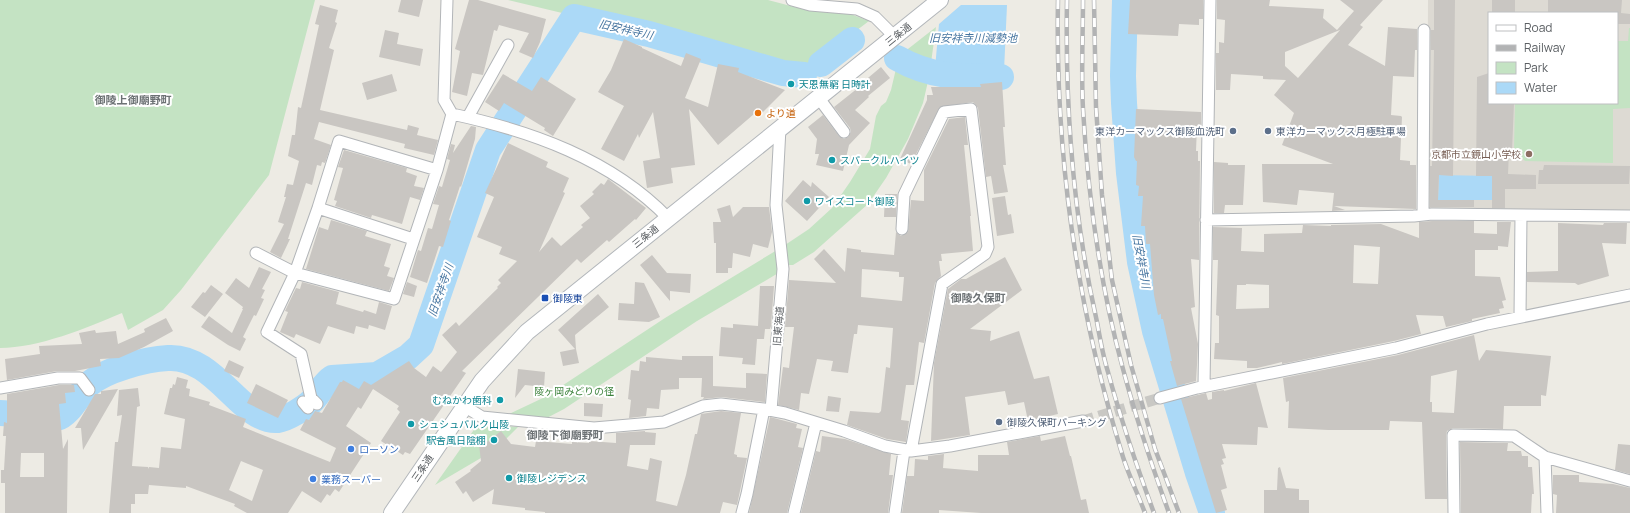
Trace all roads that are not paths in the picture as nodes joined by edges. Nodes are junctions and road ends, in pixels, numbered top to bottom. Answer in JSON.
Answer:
{"nodes":[{"id":1,"x":447,"y":0,"type":"edge"},
{"id":2,"x":792,"y":0,"type":"edge"},
{"id":3,"x":939,"y":0,"type":"edge"},
{"id":4,"x":1210,"y":0,"type":"edge"},
{"id":5,"x":1424,"y":30,"type":"dead end"},
{"id":6,"x":895,"y":37,"type":"junction"},
{"id":7,"x":508,"y":45,"type":"dead end"},
{"id":8,"x":818,"y":97,"type":"junction"},
{"id":9,"x":452,"y":114,"type":"junction"},
{"id":10,"x":468,"y":117,"type":"junction"},
{"id":11,"x":780,"y":128,"type":"junction"},
{"id":12,"x":844,"y":132,"type":"dead end"},
{"id":13,"x":437,"y":170,"type":"junction"},
{"id":14,"x":318,"y":208,"type":"junction"},
{"id":15,"x":1423,"y":215,"type":"junction"},
{"id":16,"x":1521,"y":215,"type":"junction"},
{"id":17,"x":1630,"y":216,"type":"edge"},
{"id":18,"x":668,"y":218,"type":"junction"},
{"id":19,"x":1206,"y":220,"type":"junction"},
{"id":20,"x":902,"y":229,"type":"dead end"},
{"id":21,"x":413,"y":239,"type":"junction"},
{"id":22,"x":256,"y":253,"type":"dead end"},
{"id":23,"x":295,"y":273,"type":"junction"},
{"id":24,"x":1630,"y":294,"type":"edge"},
{"id":25,"x":1520,"y":317,"type":"junction"},
{"id":26,"x":1204,"y":386,"type":"junction"},
{"id":27,"x":0,"y":388,"type":"edge"},
{"id":28,"x":87,"y":388,"type":"dead end"},
{"id":29,"x":1169,"y":395,"type":"tunnel mouth"},
{"id":30,"x":310,"y":403,"type":"dead end"},
{"id":31,"x":464,"y":406,"type":"junction"},
{"id":32,"x":768,"y":409,"type":"junction"},
{"id":33,"x":1083,"y":421,"type":"tunnel mouth"},
{"id":34,"x":816,"y":423,"type":"junction"},
{"id":35,"x":907,"y":451,"type":"junction"},
{"id":36,"x":1545,"y":457,"type":"junction"},
{"id":37,"x":1630,"y":481,"type":"edge"},
{"id":38,"x":392,"y":513,"type":"edge"},
{"id":39,"x":742,"y":513,"type":"edge"},
{"id":40,"x":794,"y":513,"type":"edge"},
{"id":41,"x":895,"y":513,"type":"edge"},
{"id":42,"x":1454,"y":513,"type":"edge"},
{"id":43,"x":1547,"y":513,"type":"edge"}],
"edges":[{"from":1,"to":9,"type":"street"},
{"from":2,"to":6,"type":"street"},
{"from":3,"to":6,"type":"main road","name":"三条通"},
{"from":4,"to":19,"type":"street"},
{"from":5,"to":15,"type":"street"},
{"from":6,"to":8,"type":"main road","name":"三条通"},
{"from":7,"to":10,"type":"street"},
{"from":8,"to":11,"type":"main road","name":"三条通"},
{"from":8,"to":12,"type":"street"},
{"from":9,"to":10,"type":"street"},
{"from":9,"to":13,"type":"street"},
{"from":10,"to":18,"type":"street"},
{"from":11,"to":18,"type":"main road","name":"三条通"},
{"from":11,"to":32,"type":"street","name":"旧東海道"},
{"from":13,"to":14,"type":"street"},
{"from":13,"to":21,"type":"street"},
{"from":14,"to":21,"type":"street"},
{"from":14,"to":23,"type":"street"},
{"from":15,"to":16,"type":"street"},
{"from":15,"to":19,"type":"street"},
{"from":16,"to":17,"type":"street"},
{"from":16,"to":25,"type":"street"},
{"from":18,"to":31,"type":"main road","name":"三条通"},
{"from":19,"to":26,"type":"street"},
{"from":20,"to":35,"type":"street"},
{"from":21,"to":23,"type":"street"},
{"from":22,"to":23,"type":"street"},
{"from":23,"to":30,"type":"street"},
{"from":24,"to":25,"type":"street"},
{"from":25,"to":26,"type":"street"},
{"from":26,"to":29,"type":"street"},
{"from":27,"to":28,"type":"street"},
{"from":31,"to":32,"type":"street"},
{"from":31,"to":38,"type":"main road","name":"三条通"},
{"from":32,"to":34,"type":"street"},
{"from":32,"to":39,"type":"street","name":"旧東海道"},
{"from":33,"to":35,"type":"street"},
{"from":34,"to":35,"type":"street"},
{"from":34,"to":40,"type":"street"},
{"from":35,"to":41,"type":"street"},
{"from":36,"to":37,"type":"street"},
{"from":36,"to":42,"type":"street"},
{"from":36,"to":43,"type":"street"}]}
